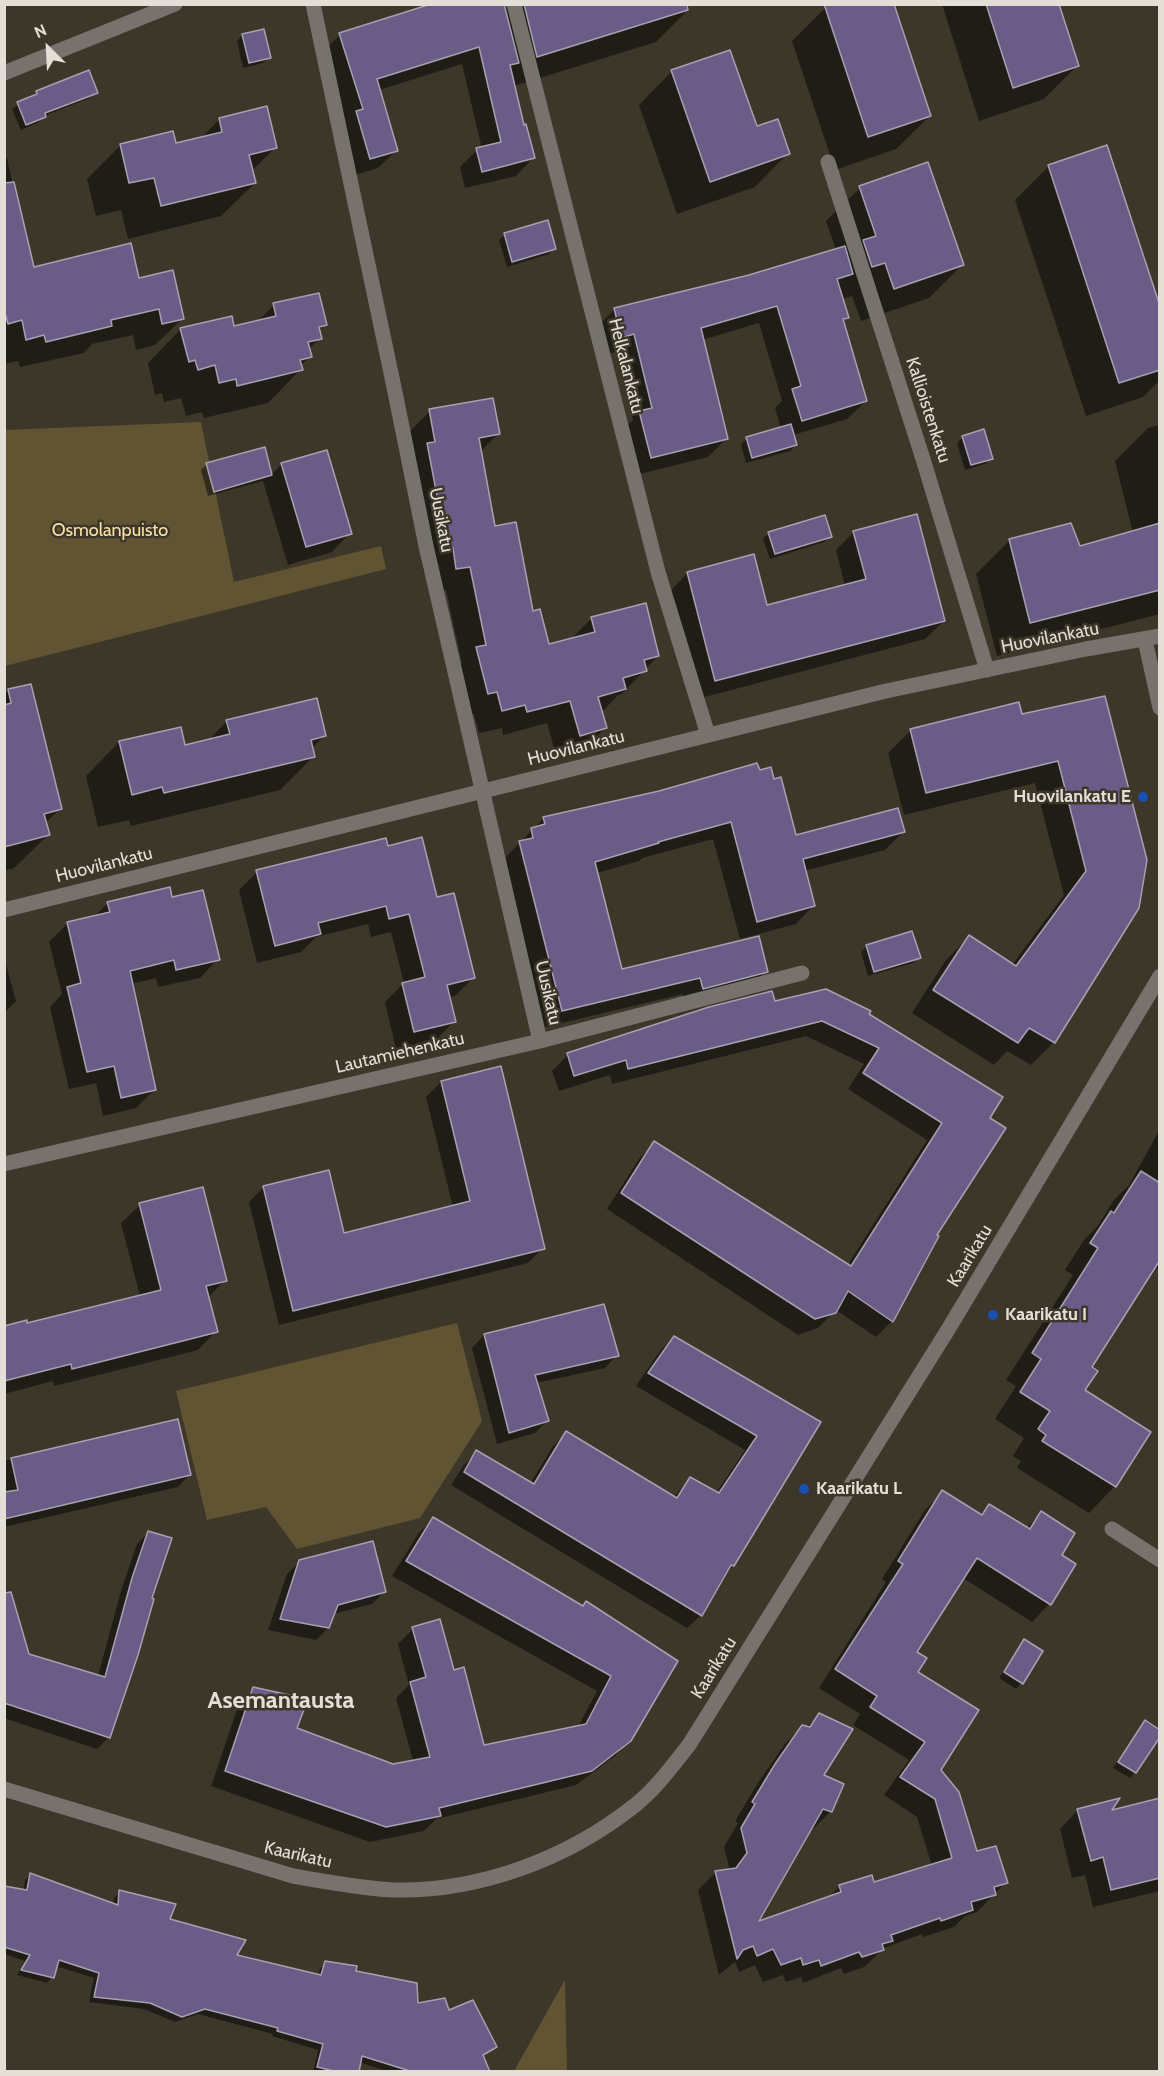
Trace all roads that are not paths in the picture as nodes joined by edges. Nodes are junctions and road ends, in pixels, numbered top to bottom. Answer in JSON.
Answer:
{"nodes":[{"id":1,"x":175,"y":4,"type":"edge"},
{"id":2,"x":313,"y":4,"type":"edge"},
{"id":3,"x":514,"y":4,"type":"edge"},
{"id":4,"x":4,"y":74,"type":"edge"},
{"id":5,"x":828,"y":162,"type":"dead end"},
{"id":6,"x":1152,"y":638,"type":"edge"},
{"id":7,"x":987,"y":670,"type":"junction"},
{"id":8,"x":1160,"y":708,"type":"edge"},
{"id":9,"x":708,"y":735,"type":"junction"},
{"id":10,"x":481,"y":791,"type":"junction"},
{"id":11,"x":4,"y":910,"type":"edge"},
{"id":12,"x":802,"y":973,"type":"dead end"},
{"id":13,"x":1160,"y":976,"type":"edge"},
{"id":14,"x":540,"y":1041,"type":"junction"},
{"id":15,"x":4,"y":1164,"type":"edge"},
{"id":16,"x":1112,"y":1529,"type":"dead end"},
{"id":17,"x":1160,"y":1560,"type":"edge"},
{"id":18,"x":4,"y":1789,"type":"edge"}],
"edges":[{"from":1,"to":4,"type":"street"},
{"from":2,"to":10,"type":"street","name":"Uusikatu"},
{"from":3,"to":9,"type":"street","name":"Helkalankatu"},
{"from":5,"to":7,"type":"street","name":"Kallioistenkatu"},
{"from":6,"to":7,"type":"street","name":"Huovilankatu"},
{"from":6,"to":8,"type":"street"},
{"from":7,"to":9,"type":"street","name":"Huovilankatu"},
{"from":9,"to":10,"type":"street","name":"Huovilankatu"},
{"from":10,"to":11,"type":"street","name":"Huovilankatu"},
{"from":10,"to":14,"type":"street","name":"Uusikatu"},
{"from":12,"to":14,"type":"street","name":"Lautamiehenkatu"},
{"from":13,"to":18,"type":"street","name":"Kaarikatu"},
{"from":14,"to":15,"type":"street","name":"Lautamiehenkatu"},
{"from":16,"to":17,"type":"street"}]}
